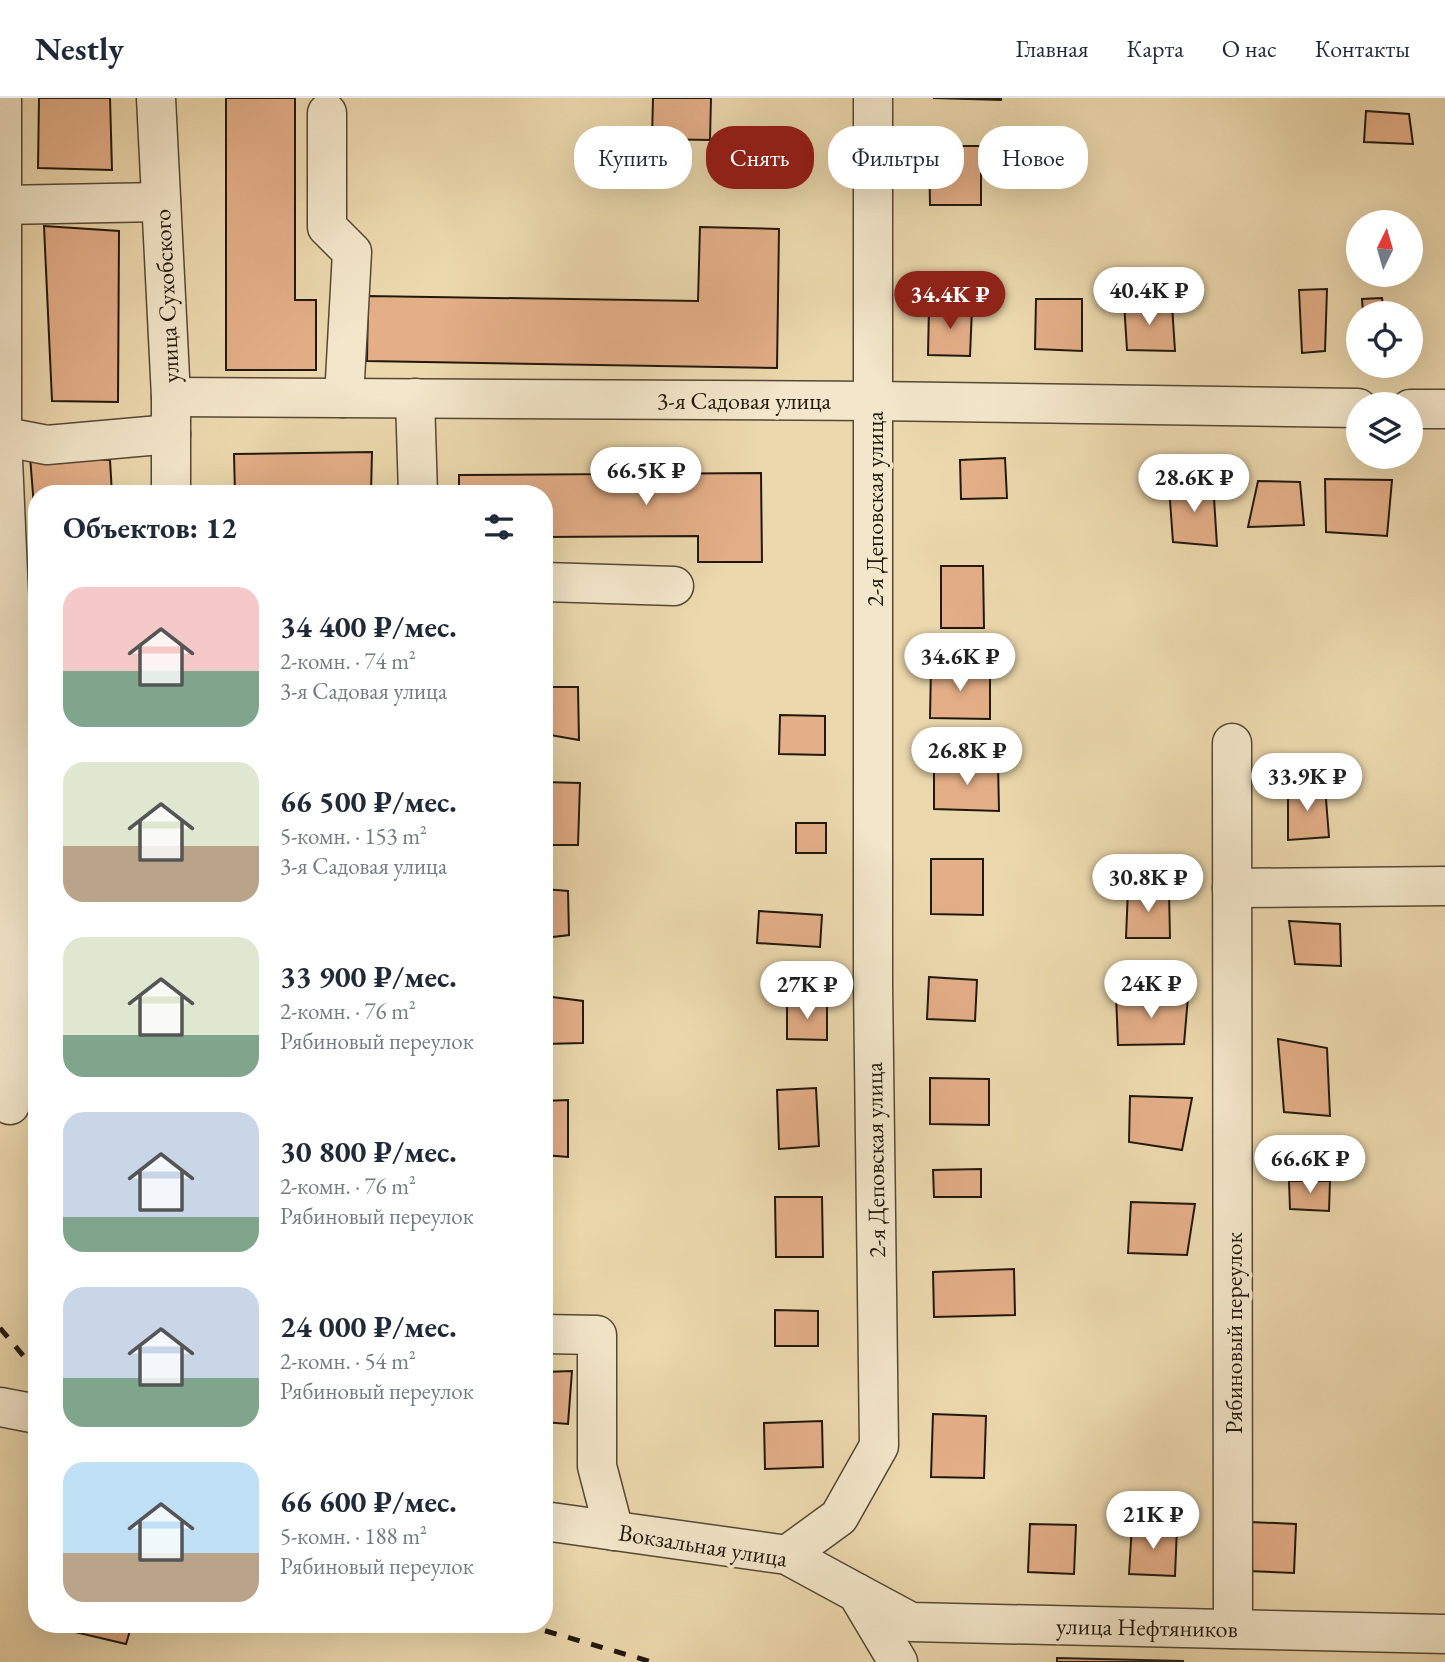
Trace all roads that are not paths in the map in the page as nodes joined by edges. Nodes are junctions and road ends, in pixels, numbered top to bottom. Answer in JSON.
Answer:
{"nodes":[{"id":1,"x":2,"y":98,"type":"edge"},
{"id":2,"x":156,"y":98,"type":"edge"},
{"id":3,"x":873,"y":98,"type":"edge"},
{"id":4,"x":327,"y":113,"type":"dead end"},
{"id":5,"x":161,"y":202,"type":"junction"},
{"id":6,"x":2,"y":205,"type":"junction"},
{"id":7,"x":344,"y":398,"type":"junction"},
{"id":8,"x":415,"y":398,"type":"junction"},
{"id":9,"x":874,"y":401,"type":"junction"},
{"id":10,"x":1346,"y":408,"type":"edge"},
{"id":11,"x":1423,"y":409,"type":"edge"},
{"id":12,"x":1445,"y":409,"type":"edge"},
{"id":13,"x":171,"y":416,"type":"junction"},
{"id":14,"x":1,"y":436,"type":"edge"},
{"id":15,"x":171,"y":485,"type":"edge"},
{"id":16,"x":418,"y":485,"type":"edge"},
{"id":17,"x":553,"y":582,"type":"edge"},
{"id":18,"x":674,"y":586,"type":"dead end"},
{"id":19,"x":24,"y":684,"type":"edge"},
{"id":20,"x":1233,"y":743,"type":"dead end"},
{"id":21,"x":1445,"y":886,"type":"edge"},
{"id":22,"x":1233,"y":888,"type":"junction"},
{"id":23,"x":24,"y":912,"type":"edge"},
{"id":24,"x":10,"y":1105,"type":"dead end"},
{"id":25,"x":553,"y":1334,"type":"edge"},
{"id":26,"x":0,"y":1406,"type":"edge"},
{"id":27,"x":28,"y":1412,"type":"edge"},
{"id":28,"x":553,"y":1522,"type":"edge"},
{"id":29,"x":614,"y":1531,"type":"junction"},
{"id":30,"x":787,"y":1555,"type":"junction"},
{"id":31,"x":857,"y":1593,"type":"junction"},
{"id":32,"x":1233,"y":1629,"type":"junction"},
{"id":33,"x":1445,"y":1634,"type":"edge"},
{"id":34,"x":898,"y":1662,"type":"edge"}],
"edges":[{"from":1,"to":6,"type":"street"},
{"from":2,"to":5,"type":"street","name":"улица Сухобского"},
{"from":3,"to":9,"type":"street","name":"2-я Деповская улица"},
{"from":4,"to":7,"type":"street"},
{"from":5,"to":6,"type":"street"},
{"from":5,"to":13,"type":"street","name":"улица Сухобского"},
{"from":6,"to":14,"type":"street"},
{"from":7,"to":8,"type":"street","name":"3-я Садовая улица"},
{"from":7,"to":13,"type":"street","name":"3-я Садовая улица"},
{"from":8,"to":9,"type":"street","name":"3-я Садовая улица"},
{"from":8,"to":16,"type":"street"},
{"from":9,"to":10,"type":"street","name":"3-я Садовая улица"},
{"from":9,"to":30,"type":"street","name":"2-я Деповская улица"},
{"from":11,"to":12,"type":"street"},
{"from":13,"to":14,"type":"street","name":"3-я Садовая улица"},
{"from":13,"to":15,"type":"street","name":"улица Сухобского"},
{"from":14,"to":19,"type":"street"},
{"from":17,"to":18,"type":"street"},
{"from":19,"to":23,"type":"street"},
{"from":20,"to":22,"type":"street","name":"Рябиновый переулок"},
{"from":21,"to":22,"type":"street"},
{"from":22,"to":32,"type":"street","name":"Рябиновый переулок"},
{"from":23,"to":24,"type":"street"},
{"from":25,"to":29,"type":"street"},
{"from":26,"to":27,"type":"street"},
{"from":28,"to":29,"type":"street","name":"Вокзальная улица"},
{"from":29,"to":30,"type":"street","name":"Вокзальная улица"},
{"from":30,"to":31,"type":"street","name":"Вокзальная улица"},
{"from":31,"to":32,"type":"street","name":"улица Нефтяников"},
{"from":31,"to":34,"type":"street"},
{"from":32,"to":33,"type":"street","name":"улица Нефтяников"}]}
